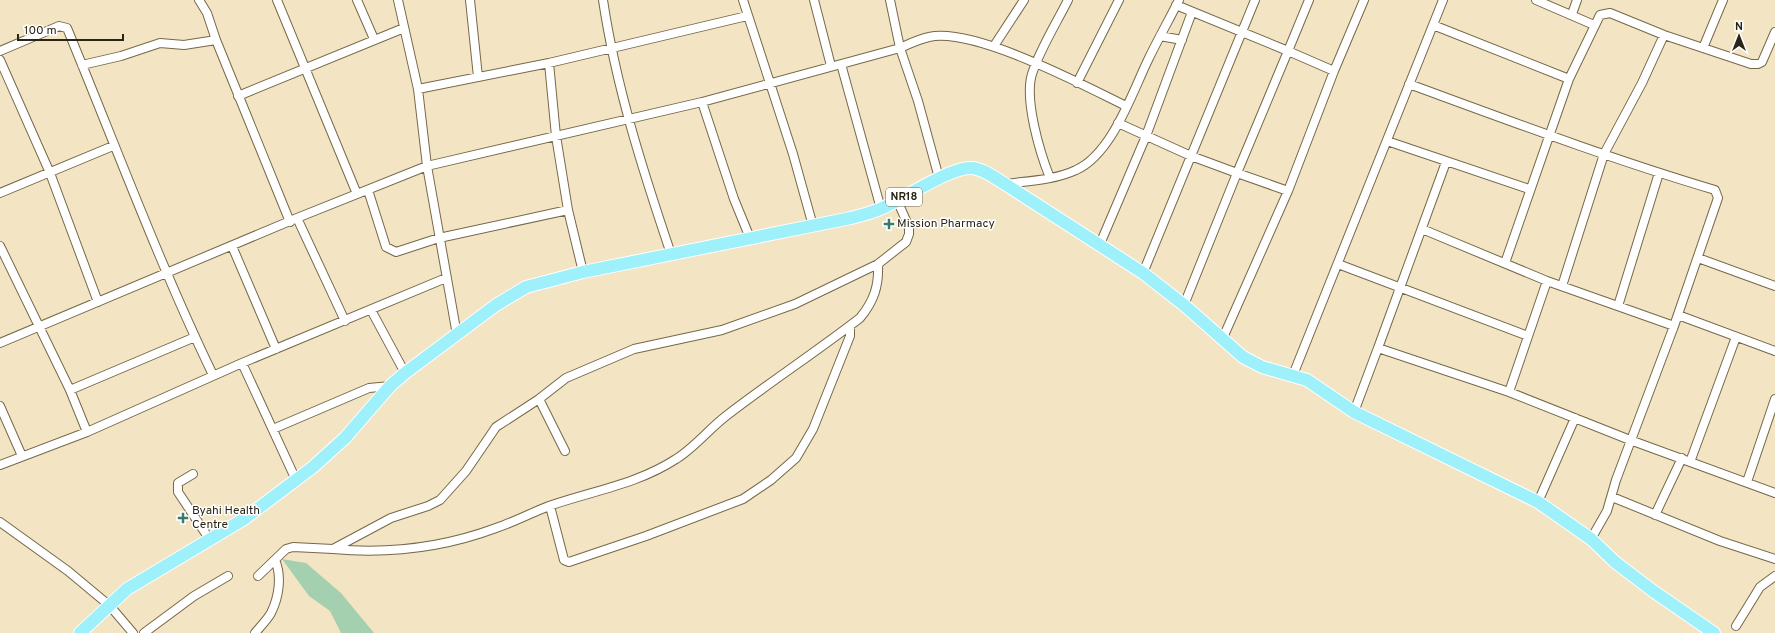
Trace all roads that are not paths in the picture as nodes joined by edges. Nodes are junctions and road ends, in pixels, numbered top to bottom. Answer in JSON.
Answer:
{"nodes":[{"id":1,"x":200,"y":0,"type":"edge"},
{"id":2,"x":277,"y":0,"type":"edge"},
{"id":3,"x":357,"y":0,"type":"edge"},
{"id":4,"x":398,"y":0,"type":"edge"},
{"id":5,"x":470,"y":0,"type":"edge"},
{"id":6,"x":603,"y":0,"type":"edge"},
{"id":7,"x":743,"y":0,"type":"edge"},
{"id":8,"x":814,"y":0,"type":"edge"},
{"id":9,"x":890,"y":0,"type":"edge"},
{"id":10,"x":1024,"y":0,"type":"edge"},
{"id":11,"x":1068,"y":0,"type":"edge"},
{"id":12,"x":1119,"y":0,"type":"edge"},
{"id":13,"x":1255,"y":0,"type":"edge"},
{"id":14,"x":1309,"y":0,"type":"edge"},
{"id":15,"x":1364,"y":0,"type":"edge"},
{"id":16,"x":1443,"y":0,"type":"edge"},
{"id":17,"x":1536,"y":0,"type":"edge"},
{"id":18,"x":1578,"y":0,"type":"edge"},
{"id":19,"x":1723,"y":0,"type":"edge"},
{"id":20,"x":1178,"y":3,"type":"edge"},
{"id":21,"x":1192,"y":12,"type":"junction"},
{"id":22,"x":1572,"y":14,"type":"junction"},
{"id":23,"x":747,"y":16,"type":"junction"},
{"id":24,"x":1433,"y":25,"type":"junction"},
{"id":25,"x":1594,"y":25,"type":"junction"},
{"id":26,"x":404,"y":28,"type":"junction"},
{"id":27,"x":1775,"y":32,"type":"edge"},
{"id":28,"x":1242,"y":33,"type":"junction"},
{"id":29,"x":1664,"y":35,"type":"junction"},
{"id":30,"x":1160,"y":36,"type":"junction"},
{"id":31,"x":374,"y":39,"type":"junction"},
{"id":32,"x":216,"y":40,"type":"junction"},
{"id":33,"x":1182,"y":40,"type":"junction"},
{"id":34,"x":994,"y":46,"type":"junction"},
{"id":35,"x":610,"y":48,"type":"junction"},
{"id":36,"x":900,"y":48,"type":"junction"},
{"id":37,"x":1702,"y":48,"type":"junction"},
{"id":38,"x":0,"y":51,"type":"edge"},
{"id":39,"x":1288,"y":51,"type":"junction"},
{"id":40,"x":0,"y":60,"type":"edge"},
{"id":41,"x":549,"y":63,"type":"junction"},
{"id":42,"x":841,"y":64,"type":"junction"},
{"id":43,"x":1036,"y":64,"type":"junction"},
{"id":44,"x":82,"y":66,"type":"junction"},
{"id":45,"x":831,"y":66,"type":"junction"},
{"id":46,"x":306,"y":69,"type":"junction"},
{"id":47,"x":1334,"y":71,"type":"junction"},
{"id":48,"x":478,"y":77,"type":"junction"},
{"id":49,"x":1569,"y":79,"type":"junction"},
{"id":50,"x":1077,"y":83,"type":"junction"},
{"id":51,"x":770,"y":84,"type":"junction"},
{"id":52,"x":1409,"y":84,"type":"junction"},
{"id":53,"x":418,"y":90,"type":"junction"},
{"id":54,"x":238,"y":96,"type":"junction"},
{"id":55,"x":702,"y":102,"type":"junction"},
{"id":56,"x":1126,"y":106,"type":"junction"},
{"id":57,"x":628,"y":119,"type":"junction"},
{"id":58,"x":1118,"y":123,"type":"junction"},
{"id":59,"x":1549,"y":135,"type":"junction"},
{"id":60,"x":556,"y":136,"type":"junction"},
{"id":61,"x":1146,"y":136,"type":"junction"},
{"id":62,"x":1387,"y":141,"type":"junction"},
{"id":63,"x":113,"y":146,"type":"junction"},
{"id":64,"x":1604,"y":154,"type":"junction"},
{"id":65,"x":1191,"y":156,"type":"junction"},
{"id":66,"x":1446,"y":162,"type":"junction"},
{"id":67,"x":427,"y":166,"type":"junction"},
{"id":68,"x":50,"y":173,"type":"junction"},
{"id":69,"x":1237,"y":173,"type":"junction"},
{"id":70,"x":1659,"y":173,"type":"junction"},
{"id":71,"x":938,"y":178,"type":"junction"},
{"id":72,"x":1050,"y":178,"type":"junction"},
{"id":73,"x":1005,"y":184,"type":"junction"},
{"id":74,"x":1529,"y":189,"type":"junction"},
{"id":75,"x":368,"y":190,"type":"junction"},
{"id":76,"x":1288,"y":191,"type":"junction"},
{"id":77,"x":0,"y":193,"type":"edge"},
{"id":78,"x":357,"y":194,"type":"junction"},
{"id":79,"x":898,"y":200,"type":"junction"},
{"id":80,"x":881,"y":209,"type":"junction"},
{"id":81,"x":568,"y":210,"type":"junction"},
{"id":82,"x":293,"y":220,"type":"junction"},
{"id":83,"x":813,"y":226,"type":"junction"},
{"id":84,"x":1422,"y":228,"type":"junction"},
{"id":85,"x":439,"y":238,"type":"junction"},
{"id":86,"x":750,"y":238,"type":"junction"},
{"id":87,"x":1100,"y":244,"type":"junction"},
{"id":88,"x":0,"y":246,"type":"edge"},
{"id":89,"x":232,"y":246,"type":"junction"},
{"id":90,"x":671,"y":254,"type":"junction"},
{"id":91,"x":1698,"y":258,"type":"junction"},
{"id":92,"x":3,"y":261,"type":"edge"},
{"id":93,"x":1505,"y":263,"type":"junction"},
{"id":94,"x":878,"y":264,"type":"junction"},
{"id":95,"x":1338,"y":264,"type":"junction"},
{"id":96,"x":583,"y":272,"type":"junction"},
{"id":97,"x":168,"y":273,"type":"junction"},
{"id":98,"x":1143,"y":273,"type":"junction"},
{"id":99,"x":446,"y":278,"type":"junction"},
{"id":100,"x":1547,"y":281,"type":"junction"},
{"id":101,"x":1562,"y":286,"type":"junction"},
{"id":102,"x":1775,"y":286,"type":"edge"},
{"id":103,"x":1400,"y":288,"type":"junction"},
{"id":104,"x":98,"y":302,"type":"junction"},
{"id":105,"x":1184,"y":305,"type":"junction"},
{"id":106,"x":1618,"y":306,"type":"junction"},
{"id":107,"x":371,"y":310,"type":"junction"},
{"id":108,"x":1678,"y":315,"type":"junction"},
{"id":109,"x":344,"y":321,"type":"junction"},
{"id":110,"x":850,"y":326,"type":"junction"},
{"id":111,"x":1674,"y":326,"type":"junction"},
{"id":112,"x":39,"y":328,"type":"junction"},
{"id":113,"x":457,"y":335,"type":"junction"},
{"id":114,"x":1528,"y":336,"type":"junction"},
{"id":115,"x":1736,"y":336,"type":"junction"},
{"id":116,"x":195,"y":337,"type":"junction"},
{"id":117,"x":1222,"y":340,"type":"junction"},
{"id":118,"x":0,"y":344,"type":"edge"},
{"id":119,"x":276,"y":348,"type":"junction"},
{"id":120,"x":1378,"y":348,"type":"junction"},
{"id":121,"x":1775,"y":351,"type":"edge"},
{"id":122,"x":242,"y":363,"type":"junction"},
{"id":123,"x":405,"y":373,"type":"junction"},
{"id":124,"x":213,"y":375,"type":"junction"},
{"id":125,"x":1293,"y":375,"type":"junction"},
{"id":126,"x":390,"y":386,"type":"junction"},
{"id":127,"x":70,"y":390,"type":"junction"},
{"id":128,"x":1509,"y":392,"type":"junction"},
{"id":129,"x":539,"y":399,"type":"junction"},
{"id":130,"x":1775,"y":399,"type":"edge"},
{"id":131,"x":0,"y":406,"type":"edge"},
{"id":132,"x":1354,"y":412,"type":"junction"},
{"id":133,"x":1575,"y":418,"type":"junction"},
{"id":134,"x":273,"y":429,"type":"junction"},
{"id":135,"x":87,"y":432,"type":"junction"},
{"id":136,"x":1630,"y":440,"type":"junction"},
{"id":137,"x":564,"y":451,"type":"dead end"},
{"id":138,"x":22,"y":456,"type":"junction"},
{"id":139,"x":1682,"y":458,"type":"junction"},
{"id":140,"x":1690,"y":462,"type":"junction"},
{"id":141,"x":0,"y":465,"type":"edge"},
{"id":142,"x":193,"y":474,"type":"dead end"},
{"id":143,"x":296,"y":480,"type":"junction"},
{"id":144,"x":1747,"y":482,"type":"junction"},
{"id":145,"x":1775,"y":493,"type":"edge"},
{"id":146,"x":1612,"y":497,"type":"junction"},
{"id":147,"x":1538,"y":502,"type":"junction"},
{"id":148,"x":550,"y":506,"type":"junction"},
{"id":149,"x":1655,"y":515,"type":"junction"},
{"id":150,"x":0,"y":522,"type":"edge"},
{"id":151,"x":1591,"y":539,"type":"junction"},
{"id":152,"x":210,"y":540,"type":"junction"},
{"id":153,"x":333,"y":549,"type":"junction"},
{"id":154,"x":1775,"y":559,"type":"edge"},
{"id":155,"x":275,"y":560,"type":"junction"},
{"id":156,"x":228,"y":576,"type":"dead end"},
{"id":157,"x":258,"y":576,"type":"dead end"},
{"id":158,"x":1775,"y":576,"type":"edge"},
{"id":159,"x":110,"y":606,"type":"junction"},
{"id":160,"x":1736,"y":626,"type":"dead end"},
{"id":161,"x":80,"y":633,"type":"edge"},
{"id":162,"x":133,"y":633,"type":"edge"},
{"id":163,"x":144,"y":633,"type":"edge"},
{"id":164,"x":255,"y":633,"type":"edge"},
{"id":165,"x":1714,"y":633,"type":"edge"}],
"edges":[{"from":1,"to":32,"type":"street"},
{"from":2,"to":46,"type":"street"},
{"from":3,"to":31,"type":"street"},
{"from":4,"to":26,"type":"street"},
{"from":5,"to":48,"type":"street"},
{"from":6,"to":35,"type":"street"},
{"from":7,"to":23,"type":"street"},
{"from":8,"to":45,"type":"street"},
{"from":9,"to":36,"type":"street"},
{"from":10,"to":34,"type":"street"},
{"from":11,"to":43,"type":"street"},
{"from":12,"to":50,"type":"street"},
{"from":13,"to":28,"type":"street"},
{"from":14,"to":39,"type":"street"},
{"from":15,"to":47,"type":"street"},
{"from":16,"to":24,"type":"street"},
{"from":17,"to":22,"type":"street"},
{"from":18,"to":22,"type":"street"},
{"from":19,"to":37,"type":"street"},
{"from":20,"to":21,"type":"street"},
{"from":20,"to":30,"type":"street"},
{"from":21,"to":28,"type":"street"},
{"from":21,"to":33,"type":"street"},
{"from":22,"to":25,"type":"street"},
{"from":23,"to":35,"type":"street"},
{"from":23,"to":51,"type":"street"},
{"from":24,"to":49,"type":"street"},
{"from":24,"to":52,"type":"street"},
{"from":25,"to":29,"type":"street"},
{"from":25,"to":49,"type":"street"},
{"from":26,"to":31,"type":"street"},
{"from":26,"to":53,"type":"street"},
{"from":27,"to":37,"type":"street"},
{"from":28,"to":39,"type":"street"},
{"from":28,"to":65,"type":"street"},
{"from":29,"to":37,"type":"street"},
{"from":29,"to":64,"type":"street"},
{"from":30,"to":33,"type":"street"},
{"from":30,"to":56,"type":"street"},
{"from":31,"to":46,"type":"street"},
{"from":32,"to":44,"type":"street"},
{"from":32,"to":54,"type":"street"},
{"from":33,"to":61,"type":"street"},
{"from":34,"to":36,"type":"street"},
{"from":34,"to":43,"type":"street"},
{"from":35,"to":41,"type":"street"},
{"from":35,"to":57,"type":"street"},
{"from":36,"to":42,"type":"street"},
{"from":36,"to":71,"type":"street"},
{"from":38,"to":44,"type":"street"},
{"from":39,"to":47,"type":"street"},
{"from":39,"to":69,"type":"street"},
{"from":40,"to":68,"type":"street"},
{"from":41,"to":48,"type":"street"},
{"from":41,"to":60,"type":"street"},
{"from":42,"to":45,"type":"street"},
{"from":42,"to":80,"type":"street"},
{"from":43,"to":50,"type":"street"},
{"from":43,"to":72,"type":"street"},
{"from":44,"to":63,"type":"street"},
{"from":45,"to":51,"type":"street"},
{"from":46,"to":54,"type":"street"},
{"from":46,"to":78,"type":"street"},
{"from":47,"to":76,"type":"street"},
{"from":48,"to":53,"type":"street"},
{"from":49,"to":59,"type":"street"},
{"from":50,"to":56,"type":"street"},
{"from":51,"to":55,"type":"street"},
{"from":51,"to":83,"type":"street"},
{"from":52,"to":59,"type":"street"},
{"from":52,"to":62,"type":"street"},
{"from":53,"to":67,"type":"street"},
{"from":54,"to":82,"type":"street"},
{"from":55,"to":57,"type":"street"},
{"from":55,"to":86,"type":"street"},
{"from":56,"to":58,"type":"street"},
{"from":57,"to":60,"type":"street"},
{"from":57,"to":90,"type":"street"},
{"from":58,"to":61,"type":"street"},
{"from":58,"to":72,"type":"street"},
{"from":59,"to":64,"type":"street"},
{"from":59,"to":74,"type":"street"},
{"from":60,"to":67,"type":"street"},
{"from":60,"to":81,"type":"street"},
{"from":61,"to":65,"type":"street"},
{"from":61,"to":87,"type":"street"},
{"from":62,"to":66,"type":"street"},
{"from":62,"to":95,"type":"street"},
{"from":63,"to":68,"type":"street"},
{"from":63,"to":97,"type":"street"},
{"from":64,"to":70,"type":"street"},
{"from":64,"to":101,"type":"street"},
{"from":65,"to":69,"type":"street"},
{"from":65,"to":98,"type":"street"},
{"from":66,"to":74,"type":"street"},
{"from":66,"to":84,"type":"street"},
{"from":67,"to":75,"type":"street"},
{"from":67,"to":85,"type":"street"},
{"from":68,"to":77,"type":"street"},
{"from":68,"to":104,"type":"street"},
{"from":69,"to":76,"type":"street"},
{"from":69,"to":105,"type":"street"},
{"from":70,"to":91,"type":"street"},
{"from":70,"to":106,"type":"street"},
{"from":71,"to":73,"type":"main road","number":"NR18"},
{"from":71,"to":79,"type":"main road","number":"NR18"},
{"from":72,"to":73,"type":"street"},
{"from":73,"to":87,"type":"main road","number":"NR18"},
{"from":74,"to":93,"type":"street"},
{"from":75,"to":78,"type":"street"},
{"from":75,"to":85,"type":"street"},
{"from":76,"to":117,"type":"street"},
{"from":78,"to":82,"type":"street"},
{"from":79,"to":80,"type":"main road","number":"NR18"},
{"from":79,"to":94,"type":"street"},
{"from":80,"to":83,"type":"main road","number":"NR18"},
{"from":81,"to":85,"type":"street"},
{"from":81,"to":96,"type":"street"},
{"from":82,"to":89,"type":"street"},
{"from":82,"to":109,"type":"street"},
{"from":83,"to":86,"type":"main road","number":"NR18"},
{"from":84,"to":93,"type":"street"},
{"from":84,"to":103,"type":"street"},
{"from":85,"to":99,"type":"street"},
{"from":86,"to":90,"type":"main road","number":"NR18"},
{"from":87,"to":98,"type":"main road","number":"NR18"},
{"from":88,"to":92,"type":"street"},
{"from":89,"to":97,"type":"street"},
{"from":89,"to":119,"type":"street"},
{"from":90,"to":96,"type":"main road","number":"NR18"},
{"from":91,"to":102,"type":"street"},
{"from":91,"to":108,"type":"street"},
{"from":92,"to":112,"type":"street"},
{"from":93,"to":100,"type":"street"},
{"from":94,"to":110,"type":"street"},
{"from":94,"to":129,"type":"street"},
{"from":95,"to":103,"type":"street"},
{"from":95,"to":125,"type":"street"},
{"from":96,"to":113,"type":"main road","number":"NR18"},
{"from":97,"to":104,"type":"street"},
{"from":97,"to":116,"type":"street"},
{"from":98,"to":105,"type":"main road","number":"NR18"},
{"from":99,"to":107,"type":"street"},
{"from":99,"to":113,"type":"street"},
{"from":100,"to":101,"type":"street"},
{"from":100,"to":114,"type":"street"},
{"from":101,"to":106,"type":"street"},
{"from":103,"to":114,"type":"street"},
{"from":103,"to":120,"type":"street"},
{"from":104,"to":112,"type":"street"},
{"from":105,"to":117,"type":"main road","number":"NR18"},
{"from":106,"to":111,"type":"street"},
{"from":107,"to":109,"type":"street"},
{"from":107,"to":123,"type":"street"},
{"from":108,"to":111,"type":"street"},
{"from":108,"to":115,"type":"street"},
{"from":109,"to":119,"type":"street"},
{"from":110,"to":148,"type":"street"},
{"from":110,"to":148,"type":"street"},
{"from":111,"to":136,"type":"street"},
{"from":112,"to":118,"type":"street"},
{"from":112,"to":127,"type":"street"},
{"from":113,"to":123,"type":"main road","number":"NR18"},
{"from":114,"to":128,"type":"street"},
{"from":115,"to":121,"type":"street"},
{"from":115,"to":140,"type":"street"},
{"from":116,"to":124,"type":"street"},
{"from":116,"to":127,"type":"street"},
{"from":117,"to":125,"type":"main road","number":"NR18"},
{"from":119,"to":122,"type":"street"},
{"from":120,"to":128,"type":"street"},
{"from":120,"to":132,"type":"street"},
{"from":122,"to":124,"type":"street"},
{"from":122,"to":134,"type":"street"},
{"from":123,"to":126,"type":"main road","number":"NR18"},
{"from":124,"to":135,"type":"street"},
{"from":125,"to":132,"type":"main road","number":"NR18"},
{"from":126,"to":134,"type":"street"},
{"from":126,"to":143,"type":"main road","number":"NR18"},
{"from":127,"to":135,"type":"street"},
{"from":128,"to":133,"type":"street"},
{"from":129,"to":137,"type":"street"},
{"from":129,"to":153,"type":"street"},
{"from":130,"to":144,"type":"street"},
{"from":131,"to":138,"type":"street"},
{"from":132,"to":147,"type":"main road","number":"NR18"},
{"from":133,"to":136,"type":"street"},
{"from":133,"to":147,"type":"street"},
{"from":134,"to":143,"type":"street"},
{"from":135,"to":138,"type":"street"},
{"from":136,"to":139,"type":"street"},
{"from":136,"to":146,"type":"street"},
{"from":138,"to":141,"type":"street"},
{"from":139,"to":140,"type":"street"},
{"from":139,"to":149,"type":"street"},
{"from":140,"to":144,"type":"street"},
{"from":142,"to":152,"type":"street"},
{"from":143,"to":152,"type":"main road","number":"NR18"},
{"from":144,"to":145,"type":"street"},
{"from":146,"to":149,"type":"street"},
{"from":146,"to":151,"type":"street"},
{"from":147,"to":151,"type":"main road","number":"NR18"},
{"from":148,"to":153,"type":"street"},
{"from":149,"to":154,"type":"street"},
{"from":150,"to":159,"type":"street"},
{"from":151,"to":165,"type":"main road","number":"NR18"},
{"from":152,"to":159,"type":"main road","number":"NR18"},
{"from":153,"to":155,"type":"street"},
{"from":155,"to":157,"type":"street"},
{"from":155,"to":164,"type":"street"},
{"from":156,"to":163,"type":"street"},
{"from":158,"to":160,"type":"street"},
{"from":159,"to":161,"type":"main road","number":"NR18"},
{"from":159,"to":162,"type":"street"}]}
